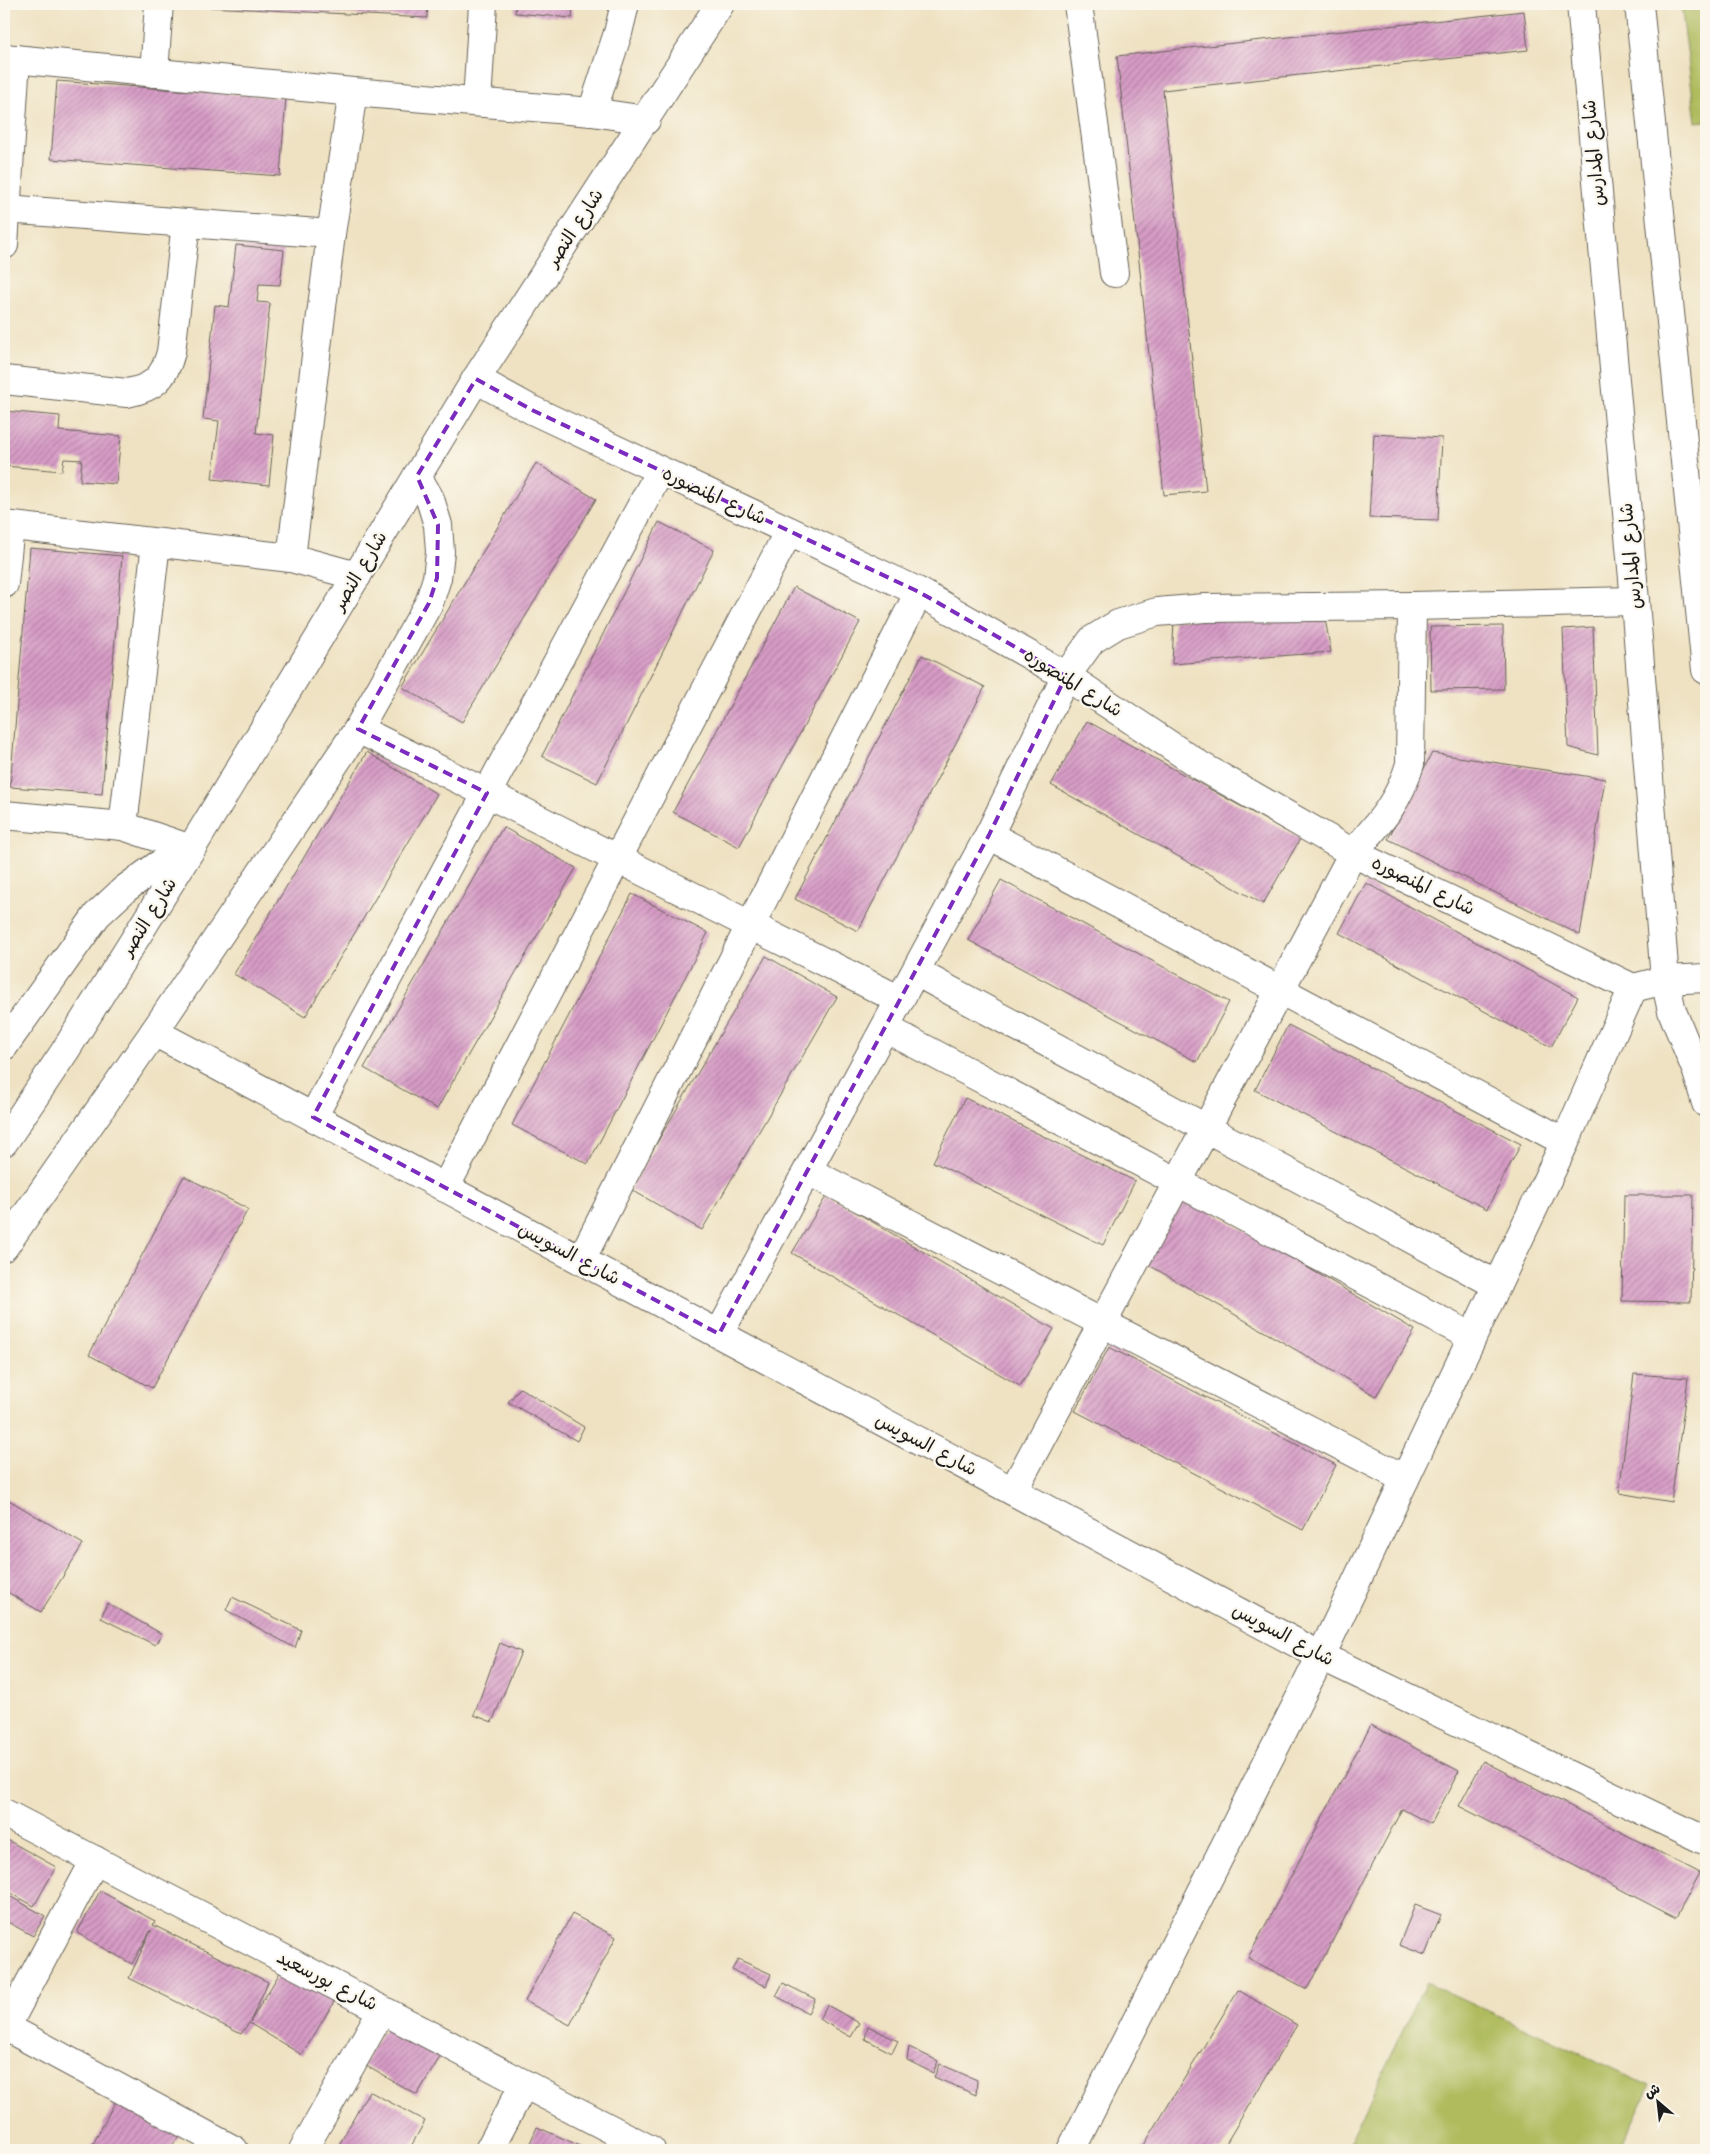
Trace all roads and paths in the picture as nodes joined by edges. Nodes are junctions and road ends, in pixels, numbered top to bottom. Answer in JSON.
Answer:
{"nodes":[{"id":1,"x":159,"y":4,"type":"edge"},
{"id":2,"x":483,"y":4,"type":"edge"},
{"id":3,"x":625,"y":4,"type":"edge"},
{"id":4,"x":720,"y":4,"type":"edge"},
{"id":5,"x":1078,"y":4,"type":"edge"},
{"id":6,"x":1580,"y":4,"type":"edge"},
{"id":7,"x":1639,"y":4,"type":"edge"},
{"id":8,"x":10,"y":58,"type":"edge"},
{"id":9,"x":154,"y":72,"type":"junction"},
{"id":10,"x":353,"y":92,"type":"junction"},
{"id":11,"x":477,"y":102,"type":"junction"},
{"id":12,"x":592,"y":112,"type":"junction"},
{"id":13,"x":646,"y":120,"type":"junction"},
{"id":14,"x":6,"y":208,"type":"junction"},
{"id":15,"x":186,"y":223,"type":"junction"},
{"id":16,"x":331,"y":234,"type":"junction"},
{"id":17,"x":4,"y":245,"type":"edge"},
{"id":18,"x":1114,"y":273,"type":"dead end"},
{"id":19,"x":476,"y":379,"type":"junction"},
{"id":20,"x":4,"y":380,"type":"edge"},
{"id":21,"x":660,"y":471,"type":"junction"},
{"id":22,"x":417,"y":476,"type":"junction"},
{"id":23,"x":7,"y":525,"type":"edge"},
{"id":24,"x":790,"y":531,"type":"junction"},
{"id":25,"x":156,"y":543,"type":"junction"},
{"id":26,"x":292,"y":558,"type":"junction"},
{"id":27,"x":357,"y":576,"type":"junction"},
{"id":28,"x":4,"y":584,"type":"edge"},
{"id":29,"x":919,"y":592,"type":"junction"},
{"id":30,"x":1635,"y":601,"type":"junction"},
{"id":31,"x":1412,"y":606,"type":"junction"},
{"id":32,"x":1706,"y":670,"type":"edge"},
{"id":33,"x":1066,"y":676,"type":"junction"},
{"id":34,"x":358,"y":729,"type":"junction"},
{"id":35,"x":487,"y":794,"type":"junction"},
{"id":36,"x":4,"y":815,"type":"edge"},
{"id":37,"x":123,"y":826,"type":"junction"},
{"id":38,"x":990,"y":835,"type":"junction"},
{"id":39,"x":191,"y":849,"type":"junction"},
{"id":40,"x":1353,"y":852,"type":"junction"},
{"id":41,"x":618,"y":858,"type":"junction"},
{"id":42,"x":751,"y":925,"type":"junction"},
{"id":43,"x":916,"y":972,"type":"junction"},
{"id":44,"x":1706,"y":978,"type":"edge"},
{"id":45,"x":1665,"y":980,"type":"junction"},
{"id":46,"x":1633,"y":988,"type":"junction"},
{"id":47,"x":1280,"y":990,"type":"junction"},
{"id":48,"x":900,"y":1000,"type":"junction"},
{"id":49,"x":885,"y":1028,"type":"junction"},
{"id":50,"x":154,"y":1032,"type":"junction"},
{"id":51,"x":4,"y":1046,"type":"edge"},
{"id":52,"x":1706,"y":1103,"type":"edge"},
{"id":53,"x":313,"y":1117,"type":"junction"},
{"id":54,"x":1207,"y":1128,"type":"junction"},
{"id":55,"x":4,"y":1142,"type":"edge"},
{"id":56,"x":1565,"y":1142,"type":"junction"},
{"id":57,"x":808,"y":1171,"type":"junction"},
{"id":58,"x":1178,"y":1182,"type":"junction"},
{"id":59,"x":445,"y":1188,"type":"junction"},
{"id":60,"x":4,"y":1247,"type":"edge"},
{"id":61,"x":580,"y":1260,"type":"junction"},
{"id":62,"x":1497,"y":1285,"type":"junction"},
{"id":63,"x":1102,"y":1323,"type":"junction"},
{"id":64,"x":719,"y":1334,"type":"junction"},
{"id":65,"x":1472,"y":1337,"type":"junction"},
{"id":66,"x":1405,"y":1479,"type":"junction"},
{"id":67,"x":1013,"y":1491,"type":"junction"},
{"id":68,"x":1321,"y":1656,"type":"junction"},
{"id":69,"x":4,"y":1813,"type":"edge"},
{"id":70,"x":1706,"y":1840,"type":"edge"},
{"id":71,"x":95,"y":1860,"type":"junction"},
{"id":72,"x":382,"y":2010,"type":"junction"},
{"id":73,"x":4,"y":2028,"type":"edge"},
{"id":74,"x":524,"y":2084,"type":"junction"},
{"id":75,"x":234,"y":2150,"type":"edge"},
{"id":76,"x":303,"y":2150,"type":"edge"},
{"id":77,"x":489,"y":2150,"type":"edge"},
{"id":78,"x":651,"y":2150,"type":"edge"},
{"id":79,"x":1071,"y":2150,"type":"edge"}],
"edges":[{"from":1,"to":9,"type":"street"},
{"from":2,"to":11,"type":"street"},
{"from":3,"to":12,"type":"street"},
{"from":4,"to":13,"type":"street","name":"شارع النصر"},
{"from":5,"to":18,"type":"street"},
{"from":6,"to":30,"type":"street","name":"شارع المدارس"},
{"from":7,"to":32,"type":"street"},
{"from":8,"to":9,"type":"street"},
{"from":8,"to":14,"type":"street"},
{"from":9,"to":10,"type":"street"},
{"from":10,"to":11,"type":"street"},
{"from":10,"to":16,"type":"street"},
{"from":11,"to":12,"type":"street"},
{"from":12,"to":13,"type":"street"},
{"from":13,"to":19,"type":"street","name":"شارع النصر"},
{"from":14,"to":15,"type":"street"},
{"from":14,"to":17,"type":"street"},
{"from":15,"to":16,"type":"street"},
{"from":15,"to":20,"type":"street"},
{"from":16,"to":26,"type":"street"},
{"from":19,"to":21,"type":"street","name":"شارع المنصوره"},
{"from":19,"to":22,"type":"street","name":"شارع النصر"},
{"from":21,"to":24,"type":"street","name":"شارع المنصوره"},
{"from":21,"to":35,"type":"street"},
{"from":22,"to":27,"type":"street","name":"شارع النصر"},
{"from":22,"to":34,"type":"street"},
{"from":23,"to":25,"type":"street"},
{"from":23,"to":28,"type":"street"},
{"from":24,"to":29,"type":"street","name":"شارع المنصوره"},
{"from":24,"to":41,"type":"street"},
{"from":25,"to":26,"type":"street"},
{"from":25,"to":37,"type":"street"},
{"from":26,"to":27,"type":"street"},
{"from":27,"to":39,"type":"street","name":"شارع النصر"},
{"from":29,"to":33,"type":"street","name":"شارع المنصوره"},
{"from":29,"to":42,"type":"street"},
{"from":30,"to":31,"type":"street"},
{"from":30,"to":45,"type":"street","name":"شارع المدارس"},
{"from":31,"to":33,"type":"street"},
{"from":31,"to":40,"type":"street"},
{"from":33,"to":38,"type":"street"},
{"from":33,"to":40,"type":"street","name":"شارع المنصوره"},
{"from":34,"to":35,"type":"street"},
{"from":34,"to":50,"type":"street"},
{"from":35,"to":41,"type":"street"},
{"from":35,"to":53,"type":"street"},
{"from":36,"to":37,"type":"street"},
{"from":37,"to":39,"type":"street"},
{"from":38,"to":43,"type":"street"},
{"from":38,"to":47,"type":"street"},
{"from":39,"to":51,"type":"street"},
{"from":39,"to":55,"type":"street","name":"شارع النصر"},
{"from":40,"to":46,"type":"street","name":"شارع المنصوره"},
{"from":40,"to":47,"type":"street"},
{"from":41,"to":42,"type":"street"},
{"from":41,"to":59,"type":"street"},
{"from":42,"to":48,"type":"street"},
{"from":42,"to":61,"type":"street"},
{"from":43,"to":48,"type":"street"},
{"from":43,"to":54,"type":"street"},
{"from":44,"to":45,"type":"street"},
{"from":45,"to":46,"type":"street"},
{"from":45,"to":52,"type":"street","name":"شارع المدارس"},
{"from":46,"to":56,"type":"street"},
{"from":47,"to":54,"type":"street"},
{"from":47,"to":56,"type":"street"},
{"from":48,"to":49,"type":"street"},
{"from":49,"to":57,"type":"street"},
{"from":49,"to":58,"type":"street"},
{"from":50,"to":53,"type":"street","name":"شارع السويس"},
{"from":50,"to":60,"type":"street"},
{"from":53,"to":59,"type":"street","name":"شارع السويس"},
{"from":54,"to":58,"type":"street"},
{"from":54,"to":62,"type":"street"},
{"from":56,"to":62,"type":"street"},
{"from":57,"to":63,"type":"street"},
{"from":57,"to":64,"type":"street"},
{"from":58,"to":63,"type":"street"},
{"from":58,"to":65,"type":"street"},
{"from":59,"to":61,"type":"street","name":"شارع السويس"},
{"from":61,"to":64,"type":"street","name":"شارع السويس"},
{"from":62,"to":65,"type":"street"},
{"from":63,"to":66,"type":"street"},
{"from":63,"to":67,"type":"street"},
{"from":64,"to":67,"type":"street","name":"شارع السويس"},
{"from":65,"to":66,"type":"street"},
{"from":66,"to":68,"type":"street"},
{"from":67,"to":68,"type":"street","name":"شارع السويس"},
{"from":68,"to":70,"type":"street","name":"شارع السويس"},
{"from":68,"to":79,"type":"street"},
{"from":69,"to":71,"type":"street","name":"شارع بورسعيد"},
{"from":71,"to":72,"type":"street","name":"شارع بورسعيد"},
{"from":71,"to":73,"type":"street"},
{"from":72,"to":74,"type":"street","name":"شارع بورسعيد"},
{"from":72,"to":76,"type":"street"},
{"from":73,"to":75,"type":"street"},
{"from":74,"to":77,"type":"street"},
{"from":74,"to":78,"type":"street","name":"شارع بورسعيد"}]}
